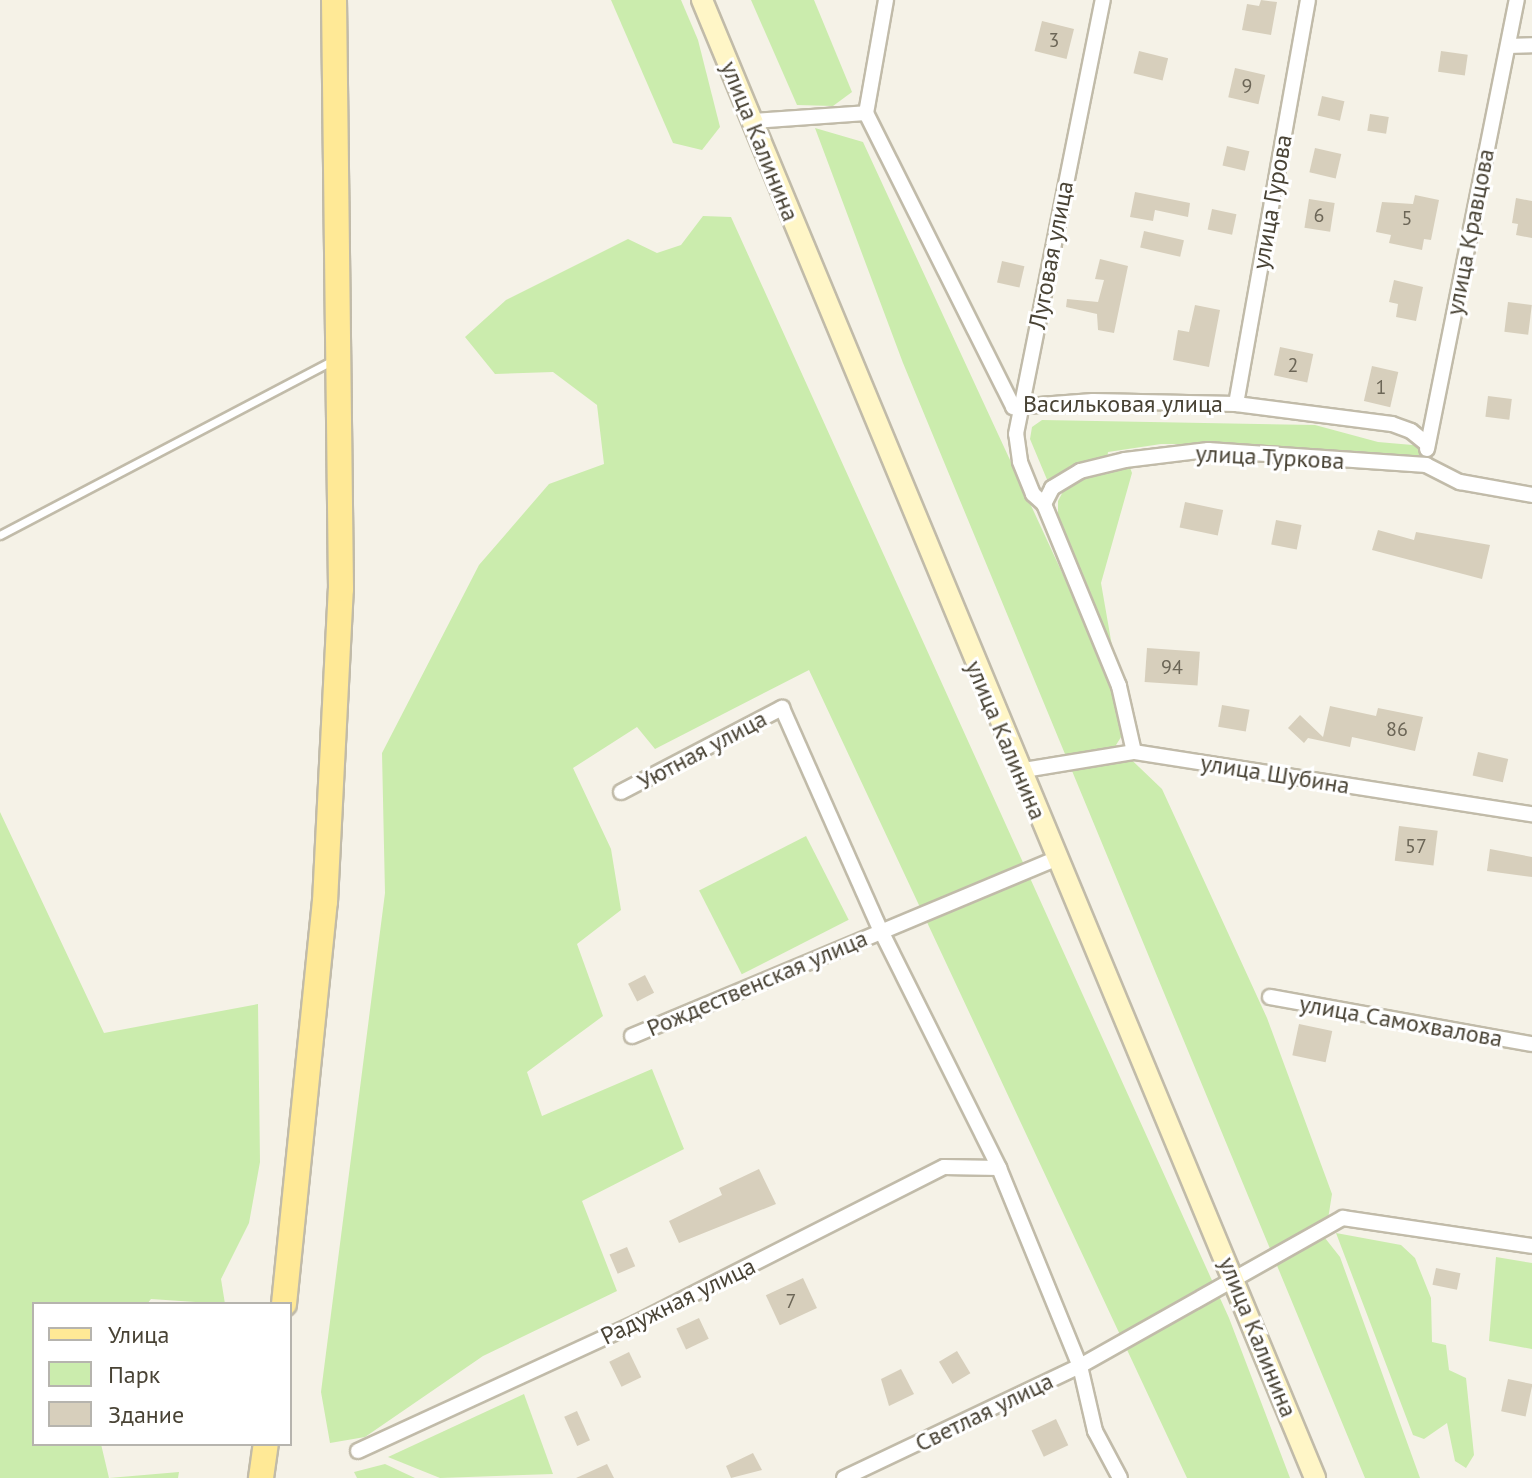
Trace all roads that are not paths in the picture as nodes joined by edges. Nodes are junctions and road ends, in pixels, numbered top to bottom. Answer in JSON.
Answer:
{"nodes":[{"id":1,"x":334,"y":0,"type":"edge"},
{"id":2,"x":702,"y":0,"type":"edge"},
{"id":3,"x":886,"y":0,"type":"edge"},
{"id":4,"x":1103,"y":0,"type":"edge"},
{"id":5,"x":1308,"y":0,"type":"edge"},
{"id":6,"x":1517,"y":0,"type":"edge"},
{"id":7,"x":1532,"y":45,"type":"edge"},
{"id":8,"x":1508,"y":46,"type":"junction"},
{"id":9,"x":866,"y":113,"type":"junction"},
{"id":10,"x":753,"y":121,"type":"junction"},
{"id":11,"x":341,"y":356,"type":"junction"},
{"id":12,"x":1236,"y":404,"type":"junction"},
{"id":13,"x":1020,"y":408,"type":"junction"},
{"id":14,"x":1427,"y":444,"type":"junction"},
{"id":15,"x":1426,"y":465,"type":"junction"},
{"id":16,"x":1532,"y":495,"type":"edge"},
{"id":17,"x":1044,"y":504,"type":"junction"},
{"id":18,"x":0,"y":535,"type":"edge"},
{"id":19,"x":1134,"y":752,"type":"junction"},
{"id":20,"x":1018,"y":771,"type":"junction"},
{"id":21,"x":621,"y":792,"type":"dead end"},
{"id":22,"x":1532,"y":814,"type":"edge"},
{"id":23,"x":1056,"y":859,"type":"junction"},
{"id":24,"x":881,"y":931,"type":"junction"},
{"id":25,"x":1270,"y":997,"type":"dead end"},
{"id":26,"x":632,"y":1036,"type":"dead end"},
{"id":27,"x":1532,"y":1044,"type":"edge"},
{"id":28,"x":999,"y":1168,"type":"junction"},
{"id":29,"x":1532,"y":1246,"type":"edge"},
{"id":30,"x":1233,"y":1277,"type":"junction"},
{"id":31,"x":284,"y":1302,"type":"edge"},
{"id":32,"x":1080,"y":1366,"type":"junction"},
{"id":33,"x":266,"y":1446,"type":"edge"},
{"id":34,"x":358,"y":1451,"type":"dead end"},
{"id":35,"x":261,"y":1478,"type":"edge"},
{"id":36,"x":844,"y":1478,"type":"edge"},
{"id":37,"x":1120,"y":1478,"type":"edge"},
{"id":38,"x":1315,"y":1478,"type":"edge"}],
"edges":[{"from":1,"to":11,"type":"main road"},
{"from":2,"to":10,"type":"main road","name":"улица Калинина"},
{"from":3,"to":9,"type":"street"},
{"from":4,"to":13,"type":"street","name":"Луговая улица"},
{"from":5,"to":12,"type":"street","name":"улица Гурова"},
{"from":6,"to":8,"type":"street","name":"улица Кравцова"},
{"from":7,"to":8,"type":"street"},
{"from":8,"to":14,"type":"street","name":"улица Кравцова"},
{"from":9,"to":10,"type":"street"},
{"from":9,"to":13,"type":"street","name":"Васильковая улица"},
{"from":10,"to":20,"type":"main road","name":"улица Калинина"},
{"from":11,"to":18,"type":"lane"},
{"from":11,"to":31,"type":"main road"},
{"from":12,"to":13,"type":"street","name":"Васильковая улица"},
{"from":12,"to":14,"type":"street","name":"Васильковая улица"},
{"from":13,"to":17,"type":"street","name":"Луговая улица"},
{"from":14,"to":15,"type":"street","name":"улица Кравцова"},
{"from":15,"to":16,"type":"street","name":"улица Туркова"},
{"from":15,"to":17,"type":"street","name":"улица Туркова"},
{"from":17,"to":19,"type":"street"},
{"from":19,"to":20,"type":"street","name":"улица Шубина"},
{"from":19,"to":22,"type":"street","name":"улица Шубина"},
{"from":20,"to":23,"type":"main road","name":"улица Калинина"},
{"from":21,"to":24,"type":"street","name":"Уютная улица"},
{"from":23,"to":24,"type":"street","name":"Рождественская улица"},
{"from":23,"to":30,"type":"main road","name":"улица Калинина"},
{"from":24,"to":26,"type":"street","name":"Рождественская улица"},
{"from":24,"to":28,"type":"street"},
{"from":25,"to":27,"type":"street","name":"улица Самохвалова"},
{"from":28,"to":32,"type":"street"},
{"from":28,"to":34,"type":"street","name":"Радужная улица"},
{"from":29,"to":30,"type":"street","name":"Светлая улица"},
{"from":30,"to":32,"type":"street","name":"Светлая улица"},
{"from":30,"to":38,"type":"main road","name":"улица Калинина"},
{"from":32,"to":36,"type":"street","name":"Светлая улица"},
{"from":32,"to":37,"type":"street"},
{"from":33,"to":35,"type":"main road"}]}
